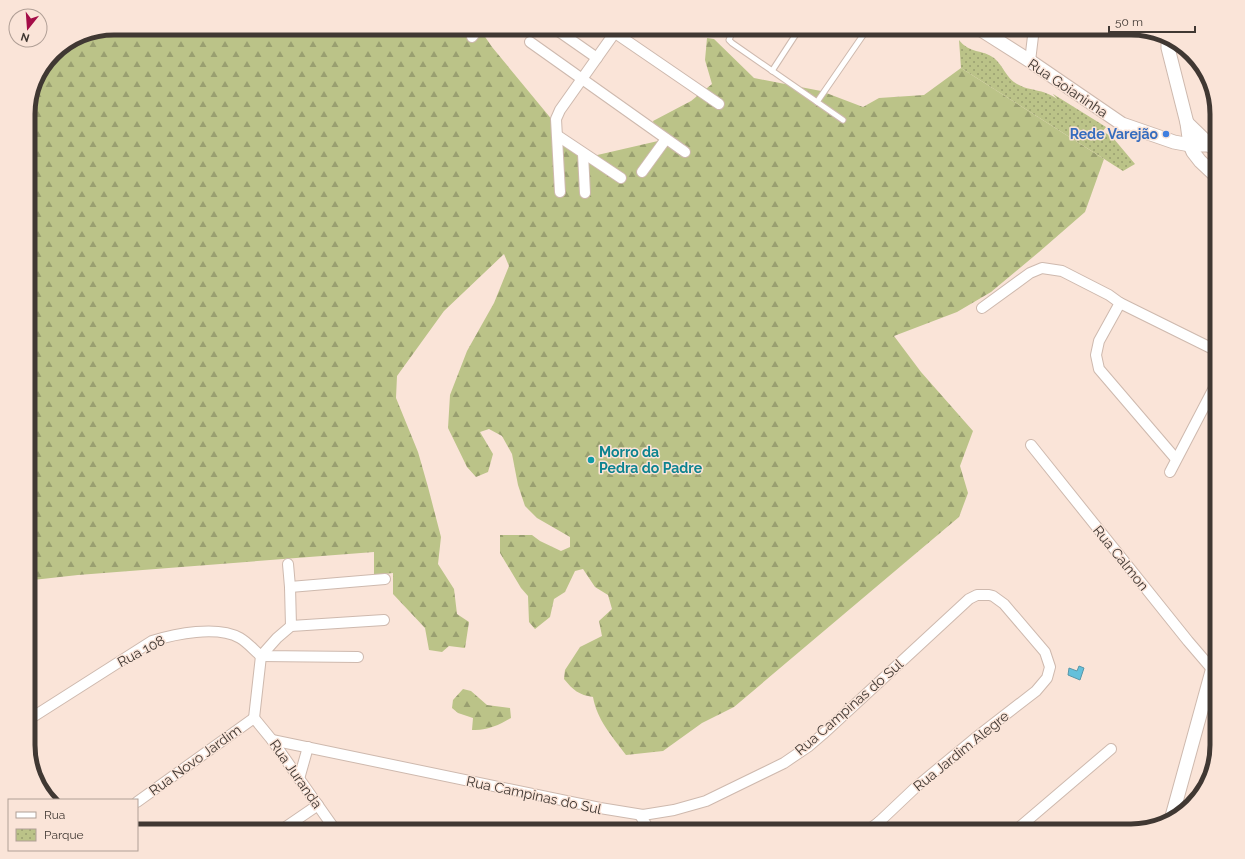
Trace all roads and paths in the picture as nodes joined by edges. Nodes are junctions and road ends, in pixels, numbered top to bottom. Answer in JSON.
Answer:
{"nodes":[{"id":1,"x":564,"y":35,"type":"edge"},
{"id":2,"x":610,"y":35,"type":"edge"},
{"id":3,"x":621,"y":35,"type":"edge"},
{"id":4,"x":731,"y":35,"type":"edge"},
{"id":5,"x":795,"y":35,"type":"edge"},
{"id":6,"x":863,"y":35,"type":"edge"},
{"id":7,"x":989,"y":35,"type":"edge"},
{"id":8,"x":1033,"y":35,"type":"edge"},
{"id":9,"x":530,"y":42,"type":"dead end"},
{"id":10,"x":1168,"y":44,"type":"edge"},
{"id":11,"x":597,"y":58,"type":"junction"},
{"id":12,"x":1030,"y":61,"type":"junction"},
{"id":13,"x":772,"y":71,"type":"junction"},
{"id":14,"x":582,"y":80,"type":"junction"},
{"id":15,"x":818,"y":102,"type":"junction"},
{"id":16,"x":719,"y":104,"type":"dead end"},
{"id":17,"x":843,"y":120,"type":"dead end"},
{"id":18,"x":1187,"y":123,"type":"junction"},
{"id":19,"x":558,"y":136,"type":"junction"},
{"id":20,"x":666,"y":139,"type":"junction"},
{"id":21,"x":1210,"y":141,"type":"edge"},
{"id":22,"x":1190,"y":144,"type":"junction"},
{"id":23,"x":1210,"y":145,"type":"edge"},
{"id":24,"x":685,"y":152,"type":"dead end"},
{"id":25,"x":583,"y":154,"type":"junction"},
{"id":26,"x":1210,"y":170,"type":"edge"},
{"id":27,"x":642,"y":172,"type":"dead end"},
{"id":28,"x":621,"y":178,"type":"dead end"},
{"id":29,"x":560,"y":192,"type":"dead end"},
{"id":30,"x":585,"y":193,"type":"dead end"},
{"id":31,"x":1120,"y":303,"type":"junction"},
{"id":32,"x":982,"y":308,"type":"dead end"},
{"id":33,"x":1210,"y":347,"type":"edge"},
{"id":34,"x":1210,"y":395,"type":"edge"},
{"id":35,"x":1031,"y":445,"type":"dead end"},
{"id":36,"x":1176,"y":460,"type":"junction"},
{"id":37,"x":1170,"y":472,"type":"dead end"},
{"id":38,"x":288,"y":564,"type":"dead end"},
{"id":39,"x":385,"y":579,"type":"dead end"},
{"id":40,"x":290,"y":587,"type":"junction"},
{"id":41,"x":384,"y":620,"type":"dead end"},
{"id":42,"x":291,"y":626,"type":"junction"},
{"id":43,"x":260,"y":656,"type":"junction"},
{"id":44,"x":358,"y":657,"type":"dead end"},
{"id":45,"x":1050,"y":667,"type":"joint"},
{"id":46,"x":1210,"y":667,"type":"edge"},
{"id":47,"x":1210,"y":676,"type":"edge"},
{"id":48,"x":35,"y":716,"type":"edge"},
{"id":49,"x":254,"y":718,"type":"junction"},
{"id":50,"x":272,"y":740,"type":"junction"},
{"id":51,"x":308,"y":748,"type":"junction"},
{"id":52,"x":1111,"y":749,"type":"dead end"},
{"id":53,"x":299,"y":779,"type":"junction"},
{"id":54,"x":138,"y":801,"type":"edge"},
{"id":55,"x":318,"y":805,"type":"junction"},
{"id":56,"x":1173,"y":812,"type":"edge"},
{"id":57,"x":640,"y":815,"type":"junction"},
{"id":58,"x":290,"y":824,"type":"edge"},
{"id":59,"x":331,"y":824,"type":"edge"},
{"id":60,"x":646,"y":824,"type":"edge"},
{"id":61,"x":885,"y":824,"type":"edge"},
{"id":62,"x":1023,"y":824,"type":"edge"}],
"edges":[{"from":1,"to":11,"type":"street"},
{"from":2,"to":11,"type":"street"},
{"from":3,"to":16,"type":"street"},
{"from":4,"to":13,"type":"lane"},
{"from":5,"to":13,"type":"lane"},
{"from":6,"to":15,"type":"lane"},
{"from":7,"to":12,"type":"street","name":"Rua Goianinha"},
{"from":8,"to":12,"type":"street"},
{"from":9,"to":14,"type":"street"},
{"from":10,"to":18,"type":"street"},
{"from":11,"to":14,"type":"street"},
{"from":12,"to":22,"type":"street","name":"Rua Goianinha"},
{"from":13,"to":15,"type":"lane"},
{"from":14,"to":19,"type":"street"},
{"from":14,"to":20,"type":"street"},
{"from":15,"to":17,"type":"lane"},
{"from":18,"to":21,"type":"street"},
{"from":18,"to":22,"type":"street"},
{"from":19,"to":25,"type":"street"},
{"from":19,"to":29,"type":"street"},
{"from":20,"to":24,"type":"street"},
{"from":20,"to":27,"type":"street"},
{"from":22,"to":23,"type":"street","name":"Rua Goianinha"},
{"from":22,"to":26,"type":"street"},
{"from":25,"to":28,"type":"street"},
{"from":25,"to":30,"type":"street"},
{"from":31,"to":32,"type":"street"},
{"from":31,"to":33,"type":"street"},
{"from":31,"to":36,"type":"street"},
{"from":34,"to":36,"type":"street"},
{"from":35,"to":46,"type":"street","name":"Rua Calmon"},
{"from":36,"to":37,"type":"street"},
{"from":38,"to":40,"type":"street"},
{"from":39,"to":40,"type":"street"},
{"from":40,"to":42,"type":"street"},
{"from":41,"to":42,"type":"street"},
{"from":42,"to":43,"type":"street"},
{"from":43,"to":44,"type":"street"},
{"from":43,"to":48,"type":"street","name":"Rua 108"},
{"from":43,"to":49,"type":"street"},
{"from":45,"to":57,"type":"street","name":"Rua Campinas do Sul"},
{"from":45,"to":61,"type":"street","name":"Rua Jardim Alegre"},
{"from":47,"to":56,"type":"street"},
{"from":49,"to":50,"type":"street","name":"Rua Juranda"},
{"from":49,"to":54,"type":"street","name":"Rua Novo Jardim"},
{"from":50,"to":51,"type":"street","name":"Rua Campinas do Sul"},
{"from":50,"to":53,"type":"street","name":"Rua Juranda"},
{"from":51,"to":53,"type":"street"},
{"from":51,"to":57,"type":"street","name":"Rua Campinas do Sul"},
{"from":52,"to":62,"type":"street"},
{"from":53,"to":55,"type":"street","name":"Rua Juranda"},
{"from":55,"to":58,"type":"street"},
{"from":55,"to":59,"type":"street","name":"Rua Juranda"},
{"from":57,"to":60,"type":"street"}]}
